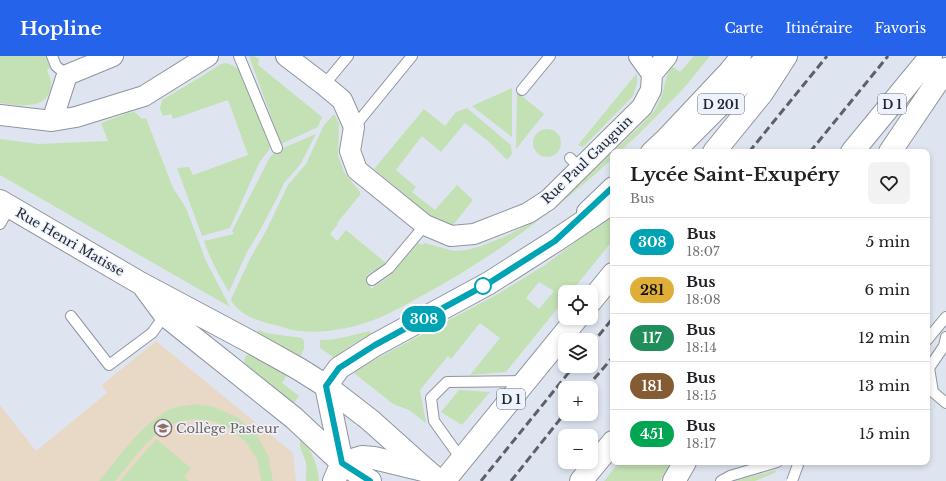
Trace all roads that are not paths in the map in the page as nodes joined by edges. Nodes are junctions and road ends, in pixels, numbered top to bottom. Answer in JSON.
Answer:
{"nodes":[{"id":1,"x":52,"y":56,"type":"edge"},
{"id":2,"x":113,"y":56,"type":"edge"},
{"id":3,"x":208,"y":56,"type":"edge"},
{"id":4,"x":238,"y":56,"type":"edge"},
{"id":5,"x":286,"y":56,"type":"edge"},
{"id":6,"x":348,"y":56,"type":"edge"},
{"id":7,"x":412,"y":56,"type":"edge"},
{"id":8,"x":550,"y":56,"type":"edge"},
{"id":9,"x":638,"y":56,"type":"edge"},
{"id":10,"x":667,"y":56,"type":"edge"},
{"id":11,"x":741,"y":56,"type":"edge"},
{"id":12,"x":769,"y":56,"type":"edge"},
{"id":13,"x":786,"y":56,"type":"edge"},
{"id":14,"x":931,"y":56,"type":"edge"},
{"id":15,"x":946,"y":68,"type":"edge"},
{"id":16,"x":652,"y":74,"type":"junction"},
{"id":17,"x":67,"y":75,"type":"junction"},
{"id":18,"x":324,"y":85,"type":"junction"},
{"id":19,"x":522,"y":90,"type":"dead end"},
{"id":20,"x":0,"y":115,"type":"edge"},
{"id":21,"x":52,"y":121,"type":"junction"},
{"id":22,"x":354,"y":127,"type":"junction"},
{"id":23,"x":276,"y":148,"type":"dead end"},
{"id":24,"x":654,"y":149,"type":"edge"},
{"id":25,"x":676,"y":149,"type":"edge"},
{"id":26,"x":716,"y":149,"type":"edge"},
{"id":27,"x":854,"y":149,"type":"edge"},
{"id":28,"x":892,"y":149,"type":"edge"},
{"id":29,"x":610,"y":190,"type":"edge"},
{"id":30,"x":610,"y":204,"type":"edge"},
{"id":31,"x":3,"y":211,"type":"edge"},
{"id":32,"x":425,"y":225,"type":"junction"},
{"id":33,"x":555,"y":241,"type":"junction"},
{"id":34,"x":610,"y":278,"type":"edge"},
{"id":35,"x":372,"y":280,"type":"dead end"},
{"id":36,"x":140,"y":283,"type":"junction"},
{"id":37,"x":598,"y":292,"type":"edge"},
{"id":38,"x":165,"y":315,"type":"junction"},
{"id":39,"x":71,"y":316,"type":"dead end"},
{"id":40,"x":946,"y":317,"type":"edge"},
{"id":41,"x":571,"y":325,"type":"edge"},
{"id":42,"x":930,"y":336,"type":"edge"},
{"id":43,"x":946,"y":337,"type":"edge"},
{"id":44,"x":525,"y":381,"type":"junction"},
{"id":45,"x":326,"y":386,"type":"junction"},
{"id":46,"x":946,"y":403,"type":"edge"},
{"id":47,"x":610,"y":446,"type":"edge"},
{"id":48,"x":462,"y":460,"type":"junction"},
{"id":49,"x":683,"y":465,"type":"edge"},
{"id":50,"x":767,"y":465,"type":"edge"},
{"id":51,"x":797,"y":465,"type":"edge"},
{"id":52,"x":338,"y":472,"type":"edge"},
{"id":53,"x":437,"y":478,"type":"edge"},
{"id":54,"x":370,"y":481,"type":"edge"},
{"id":55,"x":581,"y":481,"type":"edge"},
{"id":56,"x":674,"y":481,"type":"edge"},
{"id":57,"x":721,"y":481,"type":"edge"},
{"id":58,"x":792,"y":481,"type":"edge"}],
"edges":[{"from":1,"to":17,"type":"lane"},
{"from":2,"to":17,"type":"street"},
{"from":3,"to":21,"type":"street"},
{"from":4,"to":23,"type":"lane"},
{"from":5,"to":18,"type":"street"},
{"from":6,"to":18,"type":"lane"},
{"from":7,"to":22,"type":"lane"},
{"from":8,"to":19,"type":"lane"},
{"from":9,"to":16,"type":"street"},
{"from":10,"to":16,"type":"street"},
{"from":11,"to":24,"type":"street"},
{"from":12,"to":25,"type":"main road","number":"D 201"},
{"from":13,"to":26,"type":"main road"},
{"from":14,"to":27,"type":"main road","number":"D 1"},
{"from":15,"to":28,"type":"main road"},
{"from":16,"to":32,"type":"street","name":"Rue Paul Gauguin"},
{"from":17,"to":21,"type":"street"},
{"from":18,"to":22,"type":"street"},
{"from":20,"to":21,"type":"street"},
{"from":22,"to":32,"type":"street","name":"Rue Paul Gauguin"},
{"from":29,"to":33,"type":"street"},
{"from":30,"to":33,"type":"main road"},
{"from":31,"to":36,"type":"main road","name":"Rue Henri Matisse"},
{"from":32,"to":35,"type":"lane"},
{"from":33,"to":45,"type":"main road"},
{"from":34,"to":37,"type":"main road"},
{"from":36,"to":38,"type":"main road"},
{"from":36,"to":45,"type":"main road","name":"Rue Henri Matisse"},
{"from":38,"to":39,"type":"lane"},
{"from":38,"to":52,"type":"main road"},
{"from":40,"to":42,"type":"lane"},
{"from":41,"to":44,"type":"main road","number":"D 1"},
{"from":43,"to":46,"type":"lane"},
{"from":44,"to":48,"type":"main road","number":"D 1"},
{"from":44,"to":48,"type":"lane"},
{"from":45,"to":52,"type":"main road"},
{"from":45,"to":53,"type":"main road","name":"Rue Henri Matisse"},
{"from":47,"to":55,"type":"main road"},
{"from":48,"to":53,"type":"main road","number":"D 1"},
{"from":49,"to":56,"type":"main road"},
{"from":50,"to":57,"type":"lane"},
{"from":51,"to":58,"type":"lane","bridge":true},
{"from":52,"to":53,"type":"main road"},
{"from":52,"to":54,"type":"main road"}]}
